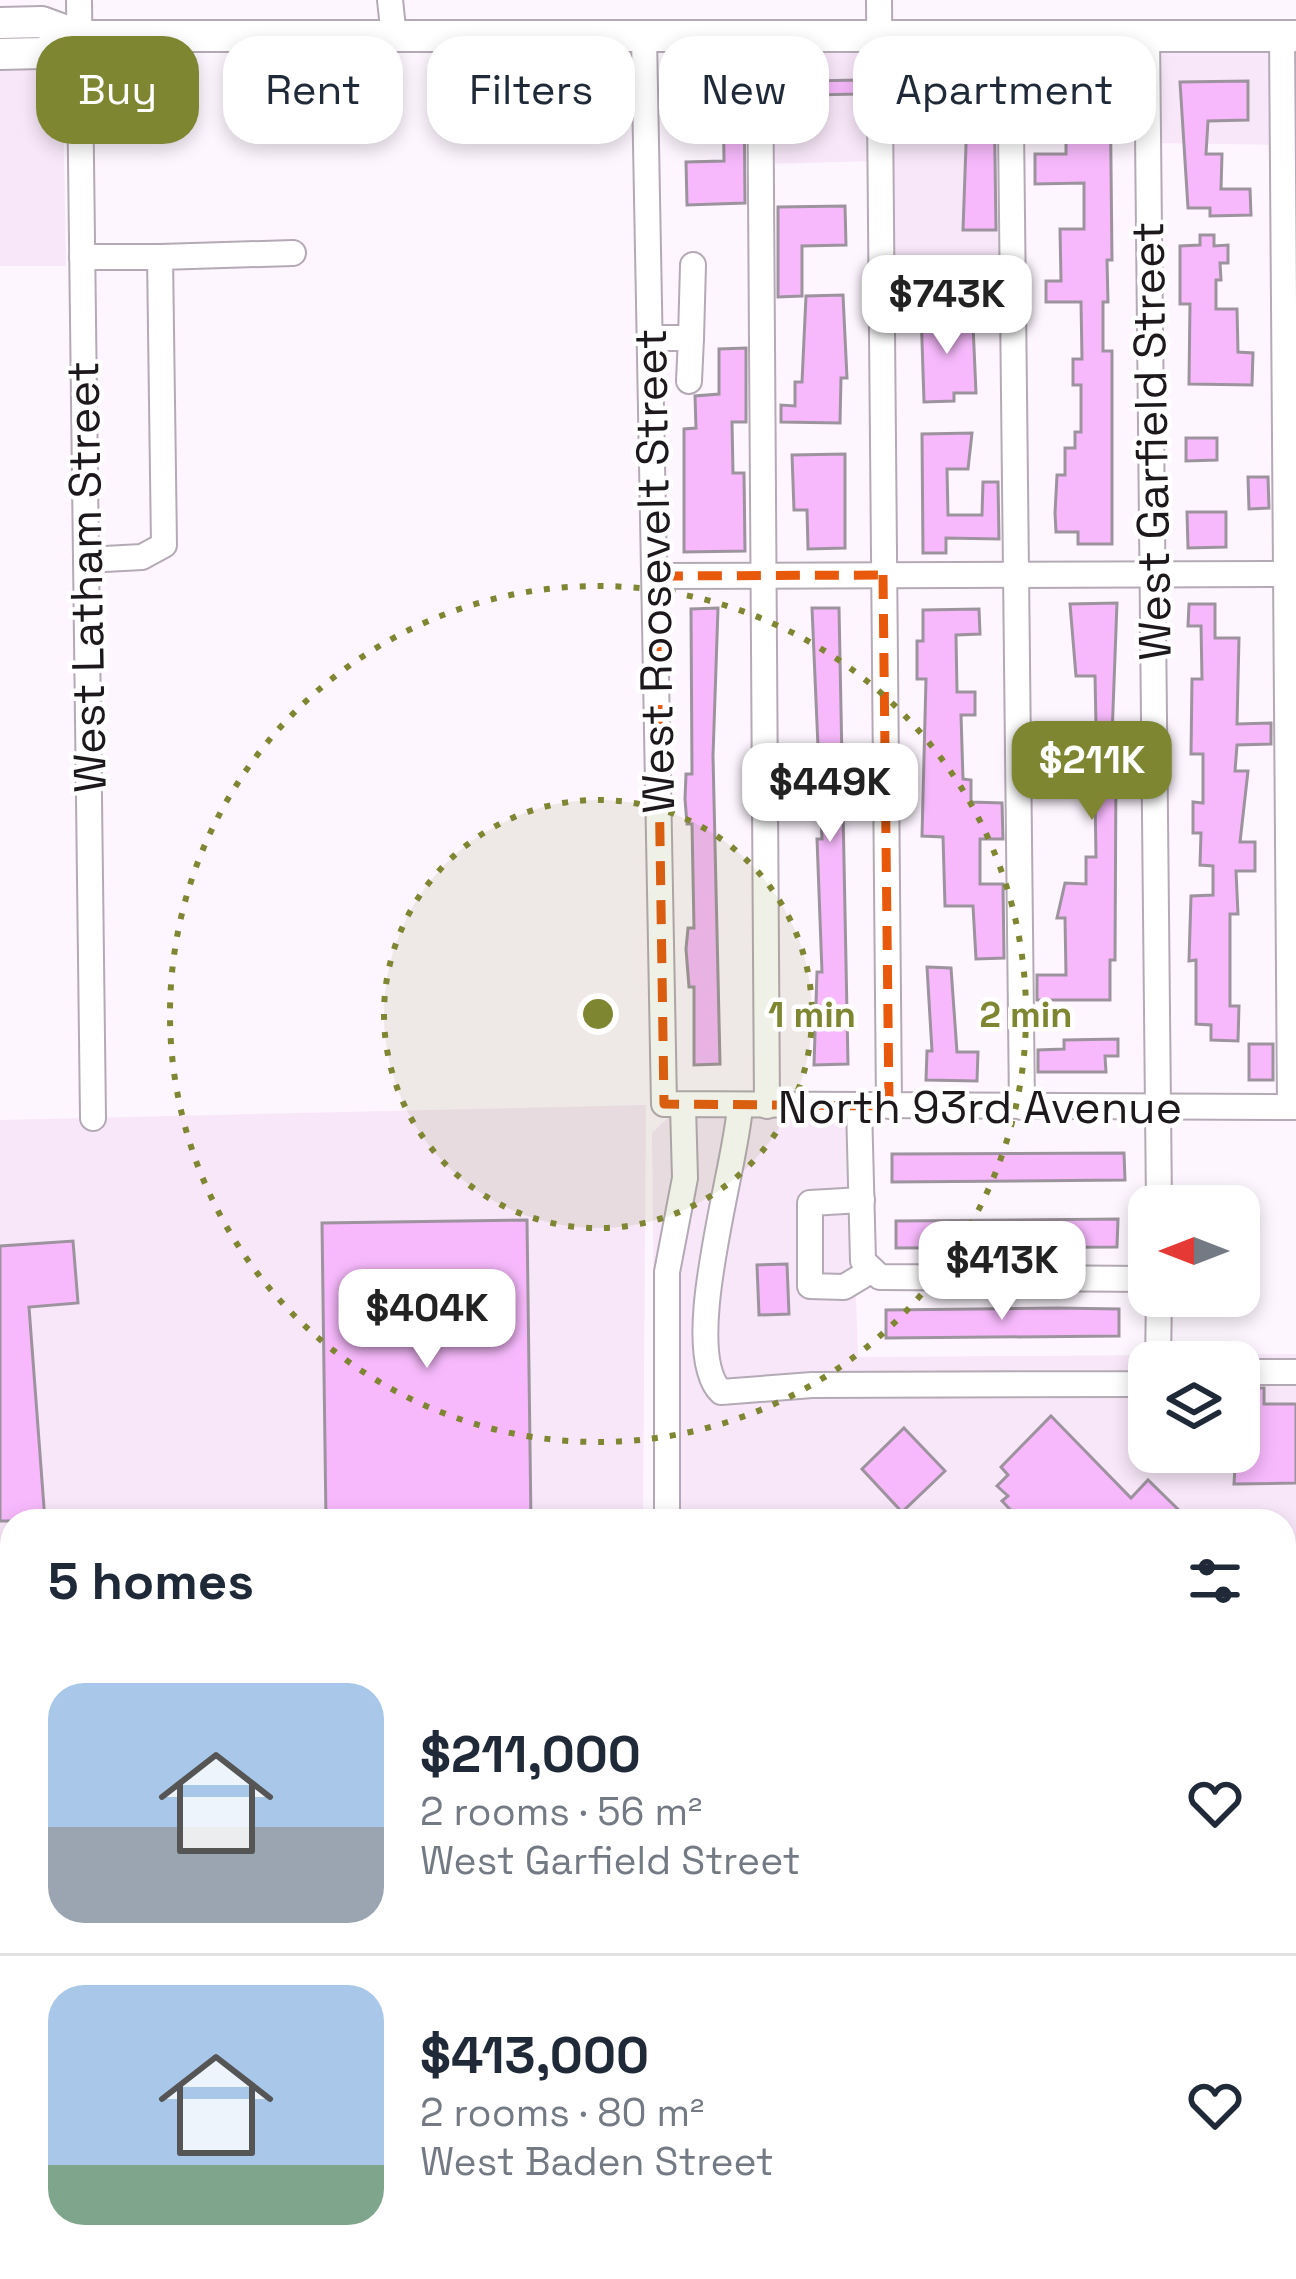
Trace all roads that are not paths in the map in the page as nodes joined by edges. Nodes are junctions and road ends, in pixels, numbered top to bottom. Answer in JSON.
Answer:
{"nodes":[{"id":1,"x":79,"y":0,"type":"edge"},
{"id":2,"x":390,"y":0,"type":"edge"},
{"id":3,"x":879,"y":0,"type":"edge"},
{"id":4,"x":0,"y":23,"type":"edge"},
{"id":5,"x":80,"y":36,"type":"joint"},
{"id":6,"x":394,"y":36,"type":"edge"},
{"id":7,"x":878,"y":36,"type":"edge"},
{"id":8,"x":1156,"y":36,"type":"edge"},
{"id":9,"x":1289,"y":36,"type":"edge"},
{"id":10,"x":403,"y":37,"type":"edge"},
{"id":11,"x":644,"y":38,"type":"junction"},
{"id":12,"x":659,"y":38,"type":"edge"},
{"id":13,"x":36,"y":53,"type":"edge"},
{"id":14,"x":0,"y":54,"type":"edge"},
{"id":15,"x":81,"y":144,"type":"edge"},
{"id":16,"x":761,"y":144,"type":"edge"},
{"id":17,"x":879,"y":144,"type":"edge"},
{"id":18,"x":1011,"y":144,"type":"edge"},
{"id":19,"x":1148,"y":144,"type":"edge"},
{"id":20,"x":293,"y":253,"type":"dead end"},
{"id":21,"x":82,"y":257,"type":"junction"},
{"id":22,"x":160,"y":257,"type":"junction"},
{"id":23,"x":693,"y":265,"type":"dead end"},
{"id":24,"x":650,"y":338,"type":"junction"},
{"id":25,"x":691,"y":338,"type":"junction"},
{"id":26,"x":689,"y":381,"type":"dead end"},
{"id":27,"x":86,"y":560,"type":"junction"},
{"id":28,"x":1291,"y":574,"type":"edge"},
{"id":29,"x":883,"y":575,"type":"junction"},
{"id":30,"x":1017,"y":575,"type":"junction"},
{"id":31,"x":656,"y":576,"type":"junction"},
{"id":32,"x":763,"y":576,"type":"junction"},
{"id":33,"x":1153,"y":576,"type":"junction"},
{"id":34,"x":673,"y":1105,"type":"junction"},
{"id":35,"x":740,"y":1106,"type":"junction"},
{"id":36,"x":767,"y":1106,"type":"junction"},
{"id":37,"x":859,"y":1106,"type":"junction"},
{"id":38,"x":889,"y":1106,"type":"junction"},
{"id":39,"x":1022,"y":1107,"type":"junction"},
{"id":40,"x":1293,"y":1107,"type":"edge"},
{"id":41,"x":1158,"y":1108,"type":"junction"},
{"id":42,"x":93,"y":1118,"type":"dead end"},
{"id":43,"x":1159,"y":1185,"type":"edge"},
{"id":44,"x":862,"y":1200,"type":"junction"},
{"id":45,"x":869,"y":1272,"type":"junction"},
{"id":46,"x":1128,"y":1279,"type":"edge"},
{"id":47,"x":1260,"y":1372,"type":"edge"},
{"id":48,"x":1296,"y":1372,"type":"edge"},
{"id":49,"x":1128,"y":1384,"type":"edge"},
{"id":50,"x":667,"y":1509,"type":"edge"}],
"edges":[{"from":1,"to":5,"type":"street","name":"West Latham Street"},
{"from":2,"to":6,"type":"street"},
{"from":3,"to":7,"type":"street"},
{"from":4,"to":5,"type":"main road"},
{"from":8,"to":9,"type":"main road"},
{"from":9,"to":28,"type":"street"},
{"from":10,"to":11,"type":"main road"},
{"from":11,"to":12,"type":"main road"},
{"from":11,"to":24,"type":"street","name":"West Roosevelt Street"},
{"from":13,"to":14,"type":"main road"},
{"from":15,"to":21,"type":"street","name":"West Latham Street"},
{"from":16,"to":32,"type":"street"},
{"from":17,"to":29,"type":"street"},
{"from":18,"to":30,"type":"street"},
{"from":19,"to":33,"type":"street","name":"West Garfield Street"},
{"from":20,"to":22,"type":"street"},
{"from":21,"to":22,"type":"street"},
{"from":21,"to":27,"type":"street","name":"West Latham Street"},
{"from":22,"to":27,"type":"street"},
{"from":23,"to":25,"type":"street"},
{"from":24,"to":25,"type":"street"},
{"from":24,"to":31,"type":"street","name":"West Roosevelt Street"},
{"from":25,"to":26,"type":"street"},
{"from":27,"to":42,"type":"street","name":"West Latham Street"},
{"from":28,"to":33,"type":"street"},
{"from":28,"to":40,"type":"street"},
{"from":29,"to":30,"type":"street"},
{"from":29,"to":32,"type":"street"},
{"from":29,"to":38,"type":"street"},
{"from":30,"to":33,"type":"street"},
{"from":30,"to":39,"type":"street"},
{"from":31,"to":32,"type":"street"},
{"from":31,"to":34,"type":"street","name":"West Roosevelt Street"},
{"from":32,"to":36,"type":"street"},
{"from":33,"to":41,"type":"street","name":"West Garfield Street"},
{"from":34,"to":35,"type":"street","name":"North 93rd Avenue"},
{"from":34,"to":50,"type":"street","name":"West Roosevelt Street"},
{"from":35,"to":36,"type":"street","name":"North 93rd Avenue"},
{"from":35,"to":49,"type":"street"},
{"from":36,"to":37,"type":"street","name":"North 93rd Avenue"},
{"from":37,"to":38,"type":"street","name":"North 93rd Avenue"},
{"from":37,"to":44,"type":"street"},
{"from":38,"to":39,"type":"street","name":"North 93rd Avenue"},
{"from":39,"to":41,"type":"street","name":"North 93rd Avenue"},
{"from":40,"to":41,"type":"street","name":"North 93rd Avenue"},
{"from":41,"to":43,"type":"street","name":"West Garfield Street"},
{"from":44,"to":45,"type":"street"},
{"from":44,"to":45,"type":"street"},
{"from":45,"to":46,"type":"street"},
{"from":47,"to":48,"type":"street"}]}
